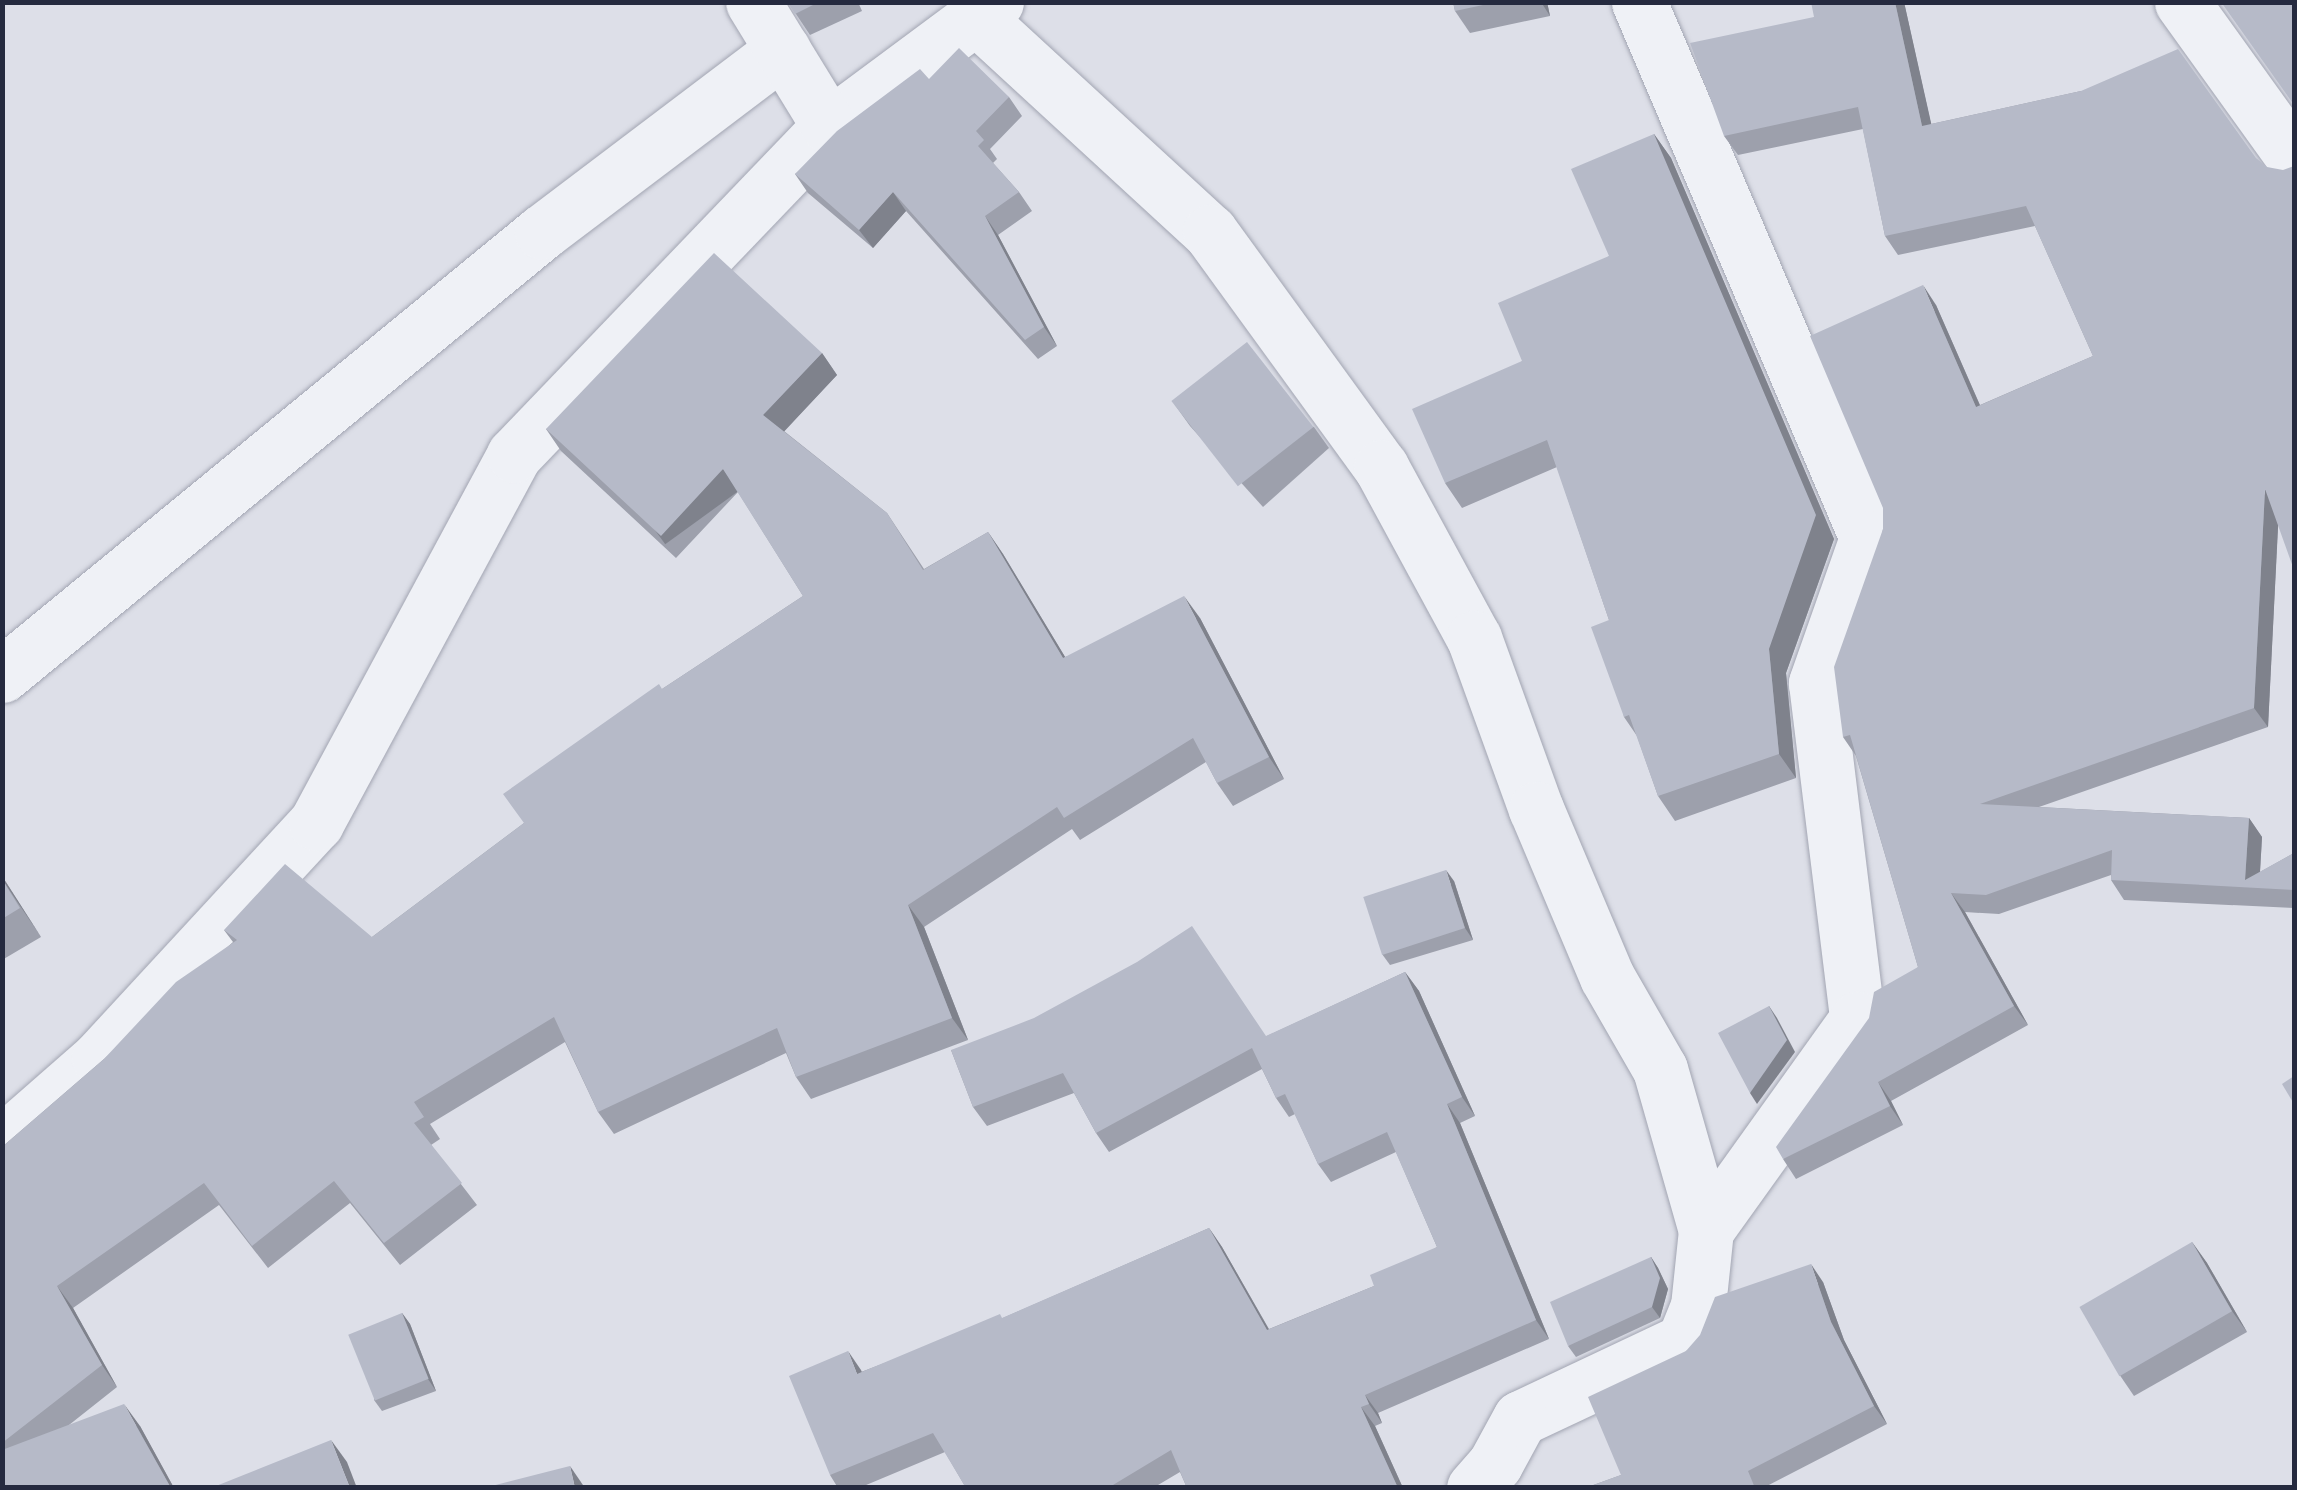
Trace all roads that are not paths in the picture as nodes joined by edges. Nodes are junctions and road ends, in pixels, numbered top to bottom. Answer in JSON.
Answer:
{"nodes":[{"id":1,"x":753,"y":2,"type":"edge"},
{"id":2,"x":1638,"y":2,"type":"edge"},
{"id":3,"x":2182,"y":2,"type":"edge"},
{"id":4,"x":986,"y":10,"type":"edge"},
{"id":5,"x":783,"y":50,"type":"junction"},
{"id":6,"x":829,"y":126,"type":"junction"},
{"id":7,"x":2294,"y":158,"type":"edge"},
{"id":8,"x":2,"y":675,"type":"edge"},
{"id":9,"x":2,"y":1143,"type":"edge"},
{"id":10,"x":1706,"y":1230,"type":"junction"},
{"id":11,"x":1474,"y":1488,"type":"edge"}],
"edges":[{"from":1,"to":5,"type":"street"},
{"from":2,"to":10,"type":"street"},
{"from":3,"to":7,"type":"street"},
{"from":4,"to":6,"type":"street"},
{"from":4,"to":10,"type":"street"},
{"from":5,"to":6,"type":"street"},
{"from":5,"to":8,"type":"street"},
{"from":6,"to":9,"type":"street"},
{"from":10,"to":11,"type":"street"}]}
